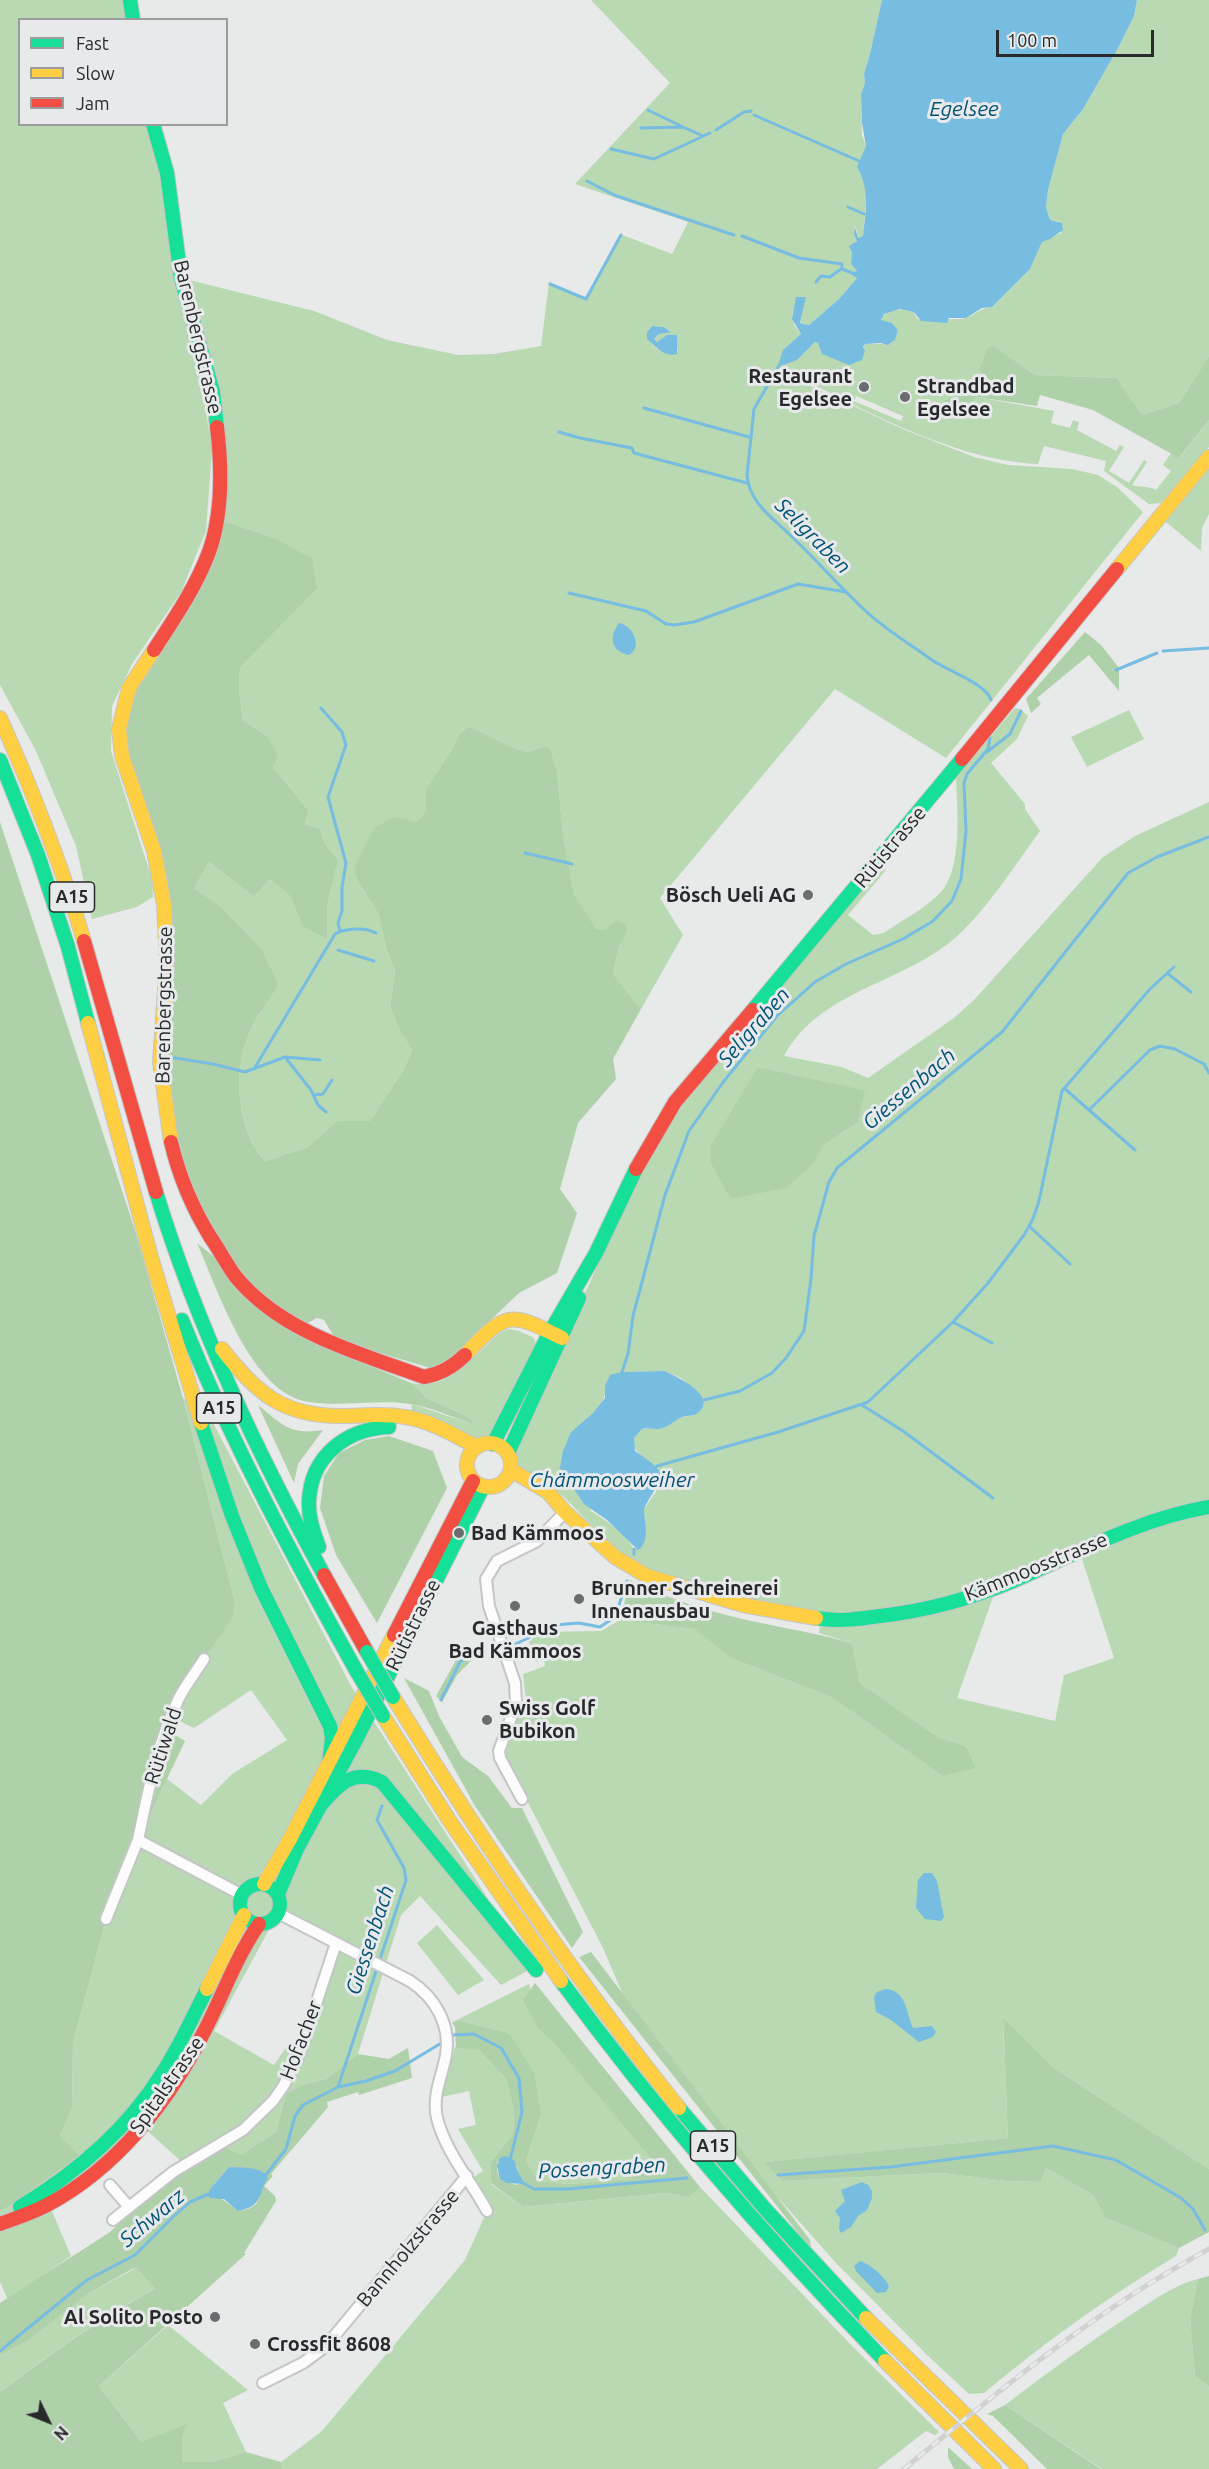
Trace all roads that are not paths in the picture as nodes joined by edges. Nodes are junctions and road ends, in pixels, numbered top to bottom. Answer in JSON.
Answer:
{"nodes":[{"id":1,"x":130,"y":0,"type":"edge"},
{"id":2,"x":133,"y":18,"type":"edge"},
{"id":3,"x":154,"y":126,"type":"edge"},
{"id":4,"x":1209,"y":457,"type":"edge"},
{"id":5,"x":0,"y":718,"type":"edge"},
{"id":6,"x":0,"y":760,"type":"edge"},
{"id":7,"x":118,"y":1129,"type":"junction"},
{"id":8,"x":201,"y":1320,"type":"junction"},
{"id":9,"x":556,"y":1335,"type":"junction"},
{"id":10,"x":493,"y":1444,"type":"junction"},
{"id":11,"x":477,"y":1447,"type":"junction"},
{"id":12,"x":507,"y":1453,"type":"junction"},
{"id":13,"x":468,"y":1459,"type":"junction"},
{"id":14,"x":508,"y":1475,"type":"junction"},
{"id":15,"x":478,"y":1484,"type":"junction"},
{"id":16,"x":1209,"y":1507,"type":"edge"},
{"id":17,"x":565,"y":1512,"type":"junction"},
{"id":18,"x":340,"y":1604,"type":"junction"},
{"id":19,"x":204,"y":1659,"type":"dead end"},
{"id":20,"x":332,"y":1757,"type":"junction"},
{"id":21,"x":522,"y":1799,"type":"dead end"},
{"id":22,"x":321,"y":1806,"type":"junction"},
{"id":23,"x":138,"y":1840,"type":"junction"},
{"id":24,"x":264,"y":1884,"type":"junction"},
{"id":25,"x":278,"y":1894,"type":"junction"},
{"id":26,"x":242,"y":1895,"type":"junction"},
{"id":27,"x":278,"y":1913,"type":"junction"},
{"id":28,"x":244,"y":1916,"type":"junction"},
{"id":29,"x":106,"y":1919,"type":"dead end"},
{"id":30,"x":259,"y":1924,"type":"junction"},
{"id":31,"x":336,"y":1943,"type":"junction"},
{"id":32,"x":653,"y":2104,"type":"junction"},
{"id":33,"x":467,"y":2176,"type":"junction"},
{"id":34,"x":110,"y":2185,"type":"dead end"},
{"id":35,"x":129,"y":2207,"type":"junction"},
{"id":36,"x":487,"y":2211,"type":"dead end"},
{"id":37,"x":113,"y":2220,"type":"dead end"},
{"id":38,"x":0,"y":2222,"type":"edge"},
{"id":39,"x":263,"y":2383,"type":"dead end"},
{"id":40,"x":994,"y":2469,"type":"edge"},
{"id":41,"x":1020,"y":2469,"type":"edge"}],
"edges":[{"from":1,"to":2,"type":"main road"},
{"from":3,"to":9,"type":"main road","name":"Barenbergstrasse"},
{"from":4,"to":9,"type":"main road","name":"Rütistrasse"},
{"from":5,"to":8,"type":"main road","number":"A15"},
{"from":6,"to":7,"type":"main road","number":"A15"},
{"from":7,"to":20,"type":"main road"},
{"from":7,"to":32,"type":"main road","number":"A15","bridge":true},
{"from":8,"to":11,"type":"main road"},
{"from":8,"to":18,"type":"main road","number":"A15"},
{"from":9,"to":10,"type":"main road","name":"Rütistrasse"},
{"from":9,"to":12,"type":"main road","name":"Rütistrasse"},
{"from":10,"to":11,"type":"main road"},
{"from":10,"to":12,"type":"main road"},
{"from":11,"to":13,"type":"main road"},
{"from":12,"to":14,"type":"main road"},
{"from":13,"to":15,"type":"main road"},
{"from":13,"to":18,"type":"main road"},
{"from":14,"to":15,"type":"main road"},
{"from":14,"to":17,"type":"main road","name":"Kämmoosstrasse"},
{"from":15,"to":20,"type":"main road","name":"Rütistrasse"},
{"from":15,"to":22,"type":"main road","name":"Rütistrasse"},
{"from":16,"to":17,"type":"main road","name":"Kämmoosstrasse"},
{"from":17,"to":21,"type":"street"},
{"from":18,"to":41,"type":"main road","number":"A15","bridge":true},
{"from":19,"to":23,"type":"street","name":"Rütiwald"},
{"from":20,"to":24,"type":"main road"},
{"from":22,"to":25,"type":"main road"},
{"from":22,"to":32,"type":"main road"},
{"from":23,"to":26,"type":"street"},
{"from":23,"to":29,"type":"street","name":"Rütiwald"},
{"from":24,"to":25,"type":"main road"},
{"from":24,"to":26,"type":"main road"},
{"from":25,"to":27,"type":"main road"},
{"from":26,"to":28,"type":"main road"},
{"from":27,"to":30,"type":"main road"},
{"from":27,"to":31,"type":"street"},
{"from":28,"to":30,"type":"main road"},
{"from":28,"to":38,"type":"main road","name":"Spitalstrasse"},
{"from":30,"to":38,"type":"main road","name":"Spitalstrasse"},
{"from":31,"to":33,"type":"street"},
{"from":31,"to":35,"type":"street","name":"Hofacher"},
{"from":32,"to":40,"type":"main road","number":"A15"},
{"from":33,"to":36,"type":"street"},
{"from":33,"to":39,"type":"street","name":"Bannholzstrasse"},
{"from":34,"to":35,"type":"street"},
{"from":35,"to":37,"type":"street","name":"Hofacher"}]}
